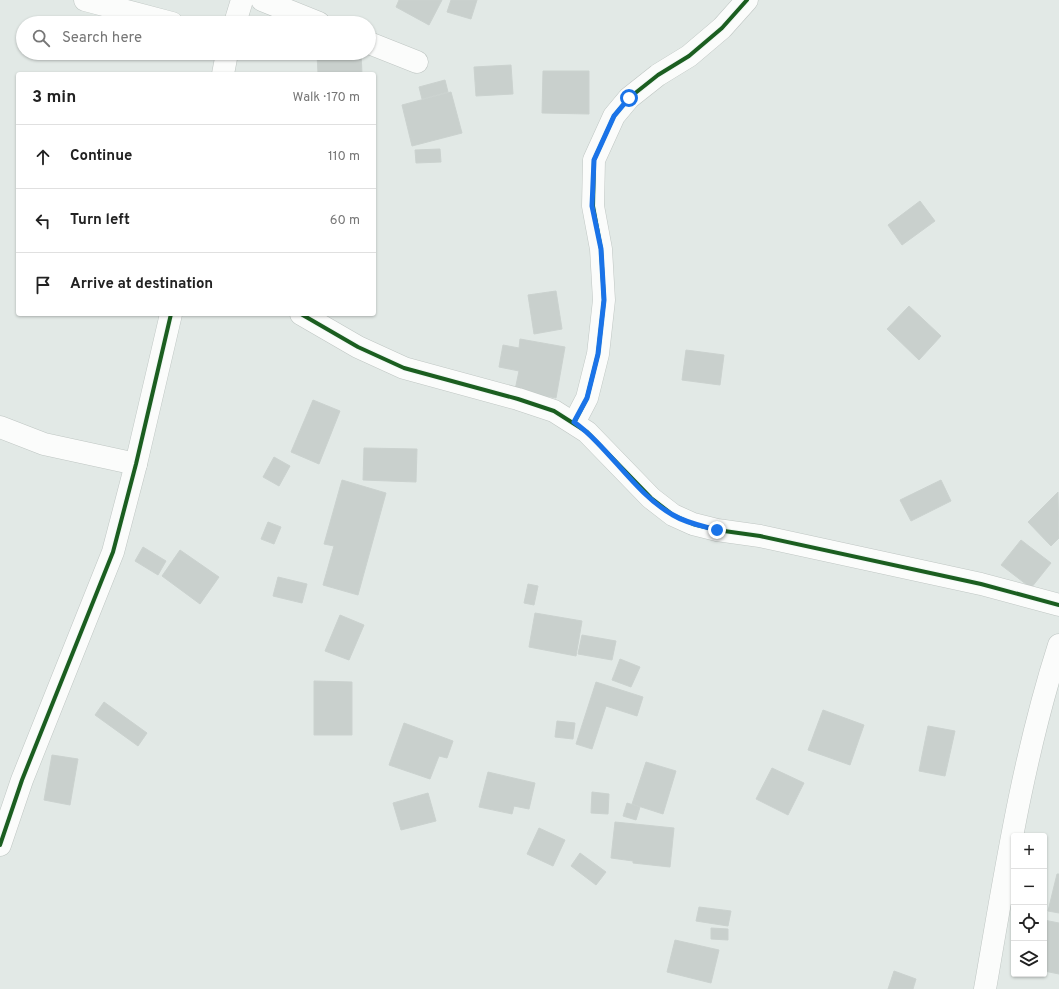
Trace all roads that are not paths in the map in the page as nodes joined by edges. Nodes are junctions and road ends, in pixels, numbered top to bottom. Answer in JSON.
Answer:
{"nodes":[{"id":1,"x":85,"y":0,"type":"edge"},
{"id":2,"x":242,"y":0,"type":"edge"},
{"id":3,"x":262,"y":0,"type":"edge"},
{"id":4,"x":747,"y":0,"type":"edge"},
{"id":5,"x":146,"y":16,"type":"edge"},
{"id":6,"x":237,"y":16,"type":"edge"},
{"id":7,"x":302,"y":16,"type":"edge"},
{"id":8,"x":376,"y":46,"type":"edge"},
{"id":9,"x":226,"y":60,"type":"edge"},
{"id":10,"x":417,"y":62,"type":"dead end"},
{"id":11,"x":223,"y":72,"type":"edge"},
{"id":12,"x":170,"y":316,"type":"edge"},
{"id":13,"x":304,"y":316,"type":"edge"},
{"id":14,"x":574,"y":422,"type":"junction"},
{"id":15,"x":0,"y":427,"type":"edge"},
{"id":16,"x":136,"y":464,"type":"junction"},
{"id":17,"x":1059,"y":605,"type":"edge"},
{"id":18,"x":1059,"y":645,"type":"edge"},
{"id":19,"x":0,"y":845,"type":"edge"},
{"id":20,"x":985,"y":989,"type":"edge"}],
"edges":[{"from":1,"to":5,"type":"street"},
{"from":2,"to":6,"type":"street"},
{"from":3,"to":7,"type":"street"},
{"from":4,"to":14,"type":"street"},
{"from":8,"to":10,"type":"street"},
{"from":9,"to":11,"type":"street"},
{"from":12,"to":16,"type":"street"},
{"from":13,"to":14,"type":"street"},
{"from":14,"to":17,"type":"street"},
{"from":15,"to":16,"type":"street"},
{"from":16,"to":19,"type":"street"},
{"from":18,"to":20,"type":"street"}]}
